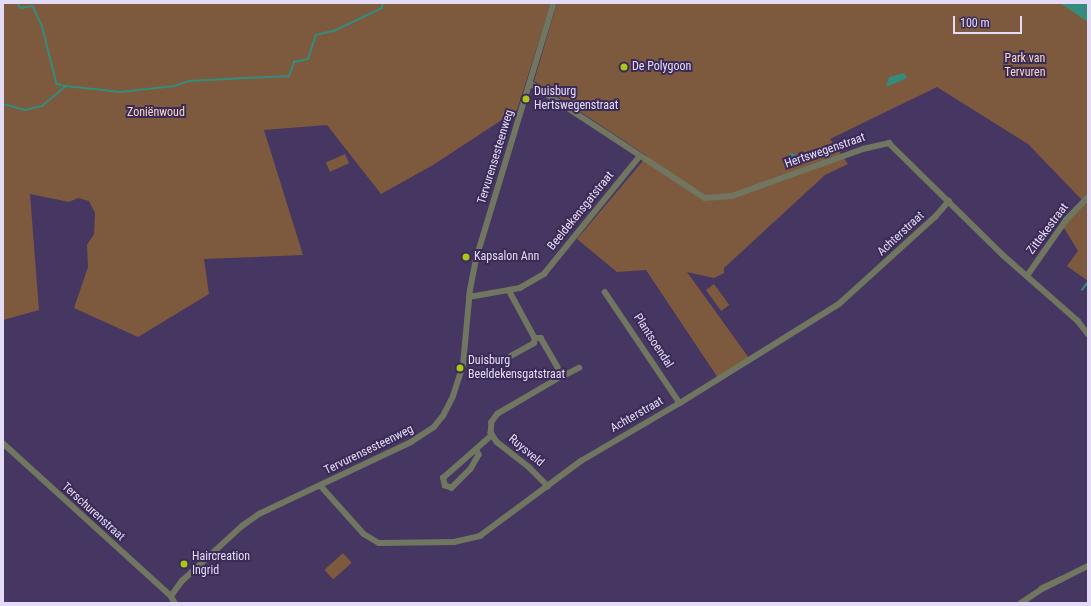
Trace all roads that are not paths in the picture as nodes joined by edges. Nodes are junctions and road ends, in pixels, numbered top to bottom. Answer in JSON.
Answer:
{"nodes":[{"id":1,"x":554,"y":3,"type":"edge"},
{"id":2,"x":530,"y":83,"type":"junction"},
{"id":3,"x":639,"y":157,"type":"junction"},
{"id":4,"x":1088,"y":197,"type":"edge"},
{"id":5,"x":949,"y":201,"type":"junction"},
{"id":6,"x":1027,"y":276,"type":"junction"},
{"id":7,"x":509,"y":290,"type":"junction"},
{"id":8,"x":605,"y":292,"type":"dead end"},
{"id":9,"x":469,"y":297,"type":"junction"},
{"id":10,"x":1088,"y":334,"type":"edge"},
{"id":11,"x":535,"y":338,"type":"junction"},
{"id":12,"x":511,"y":356,"type":"dead end"},
{"id":13,"x":579,"y":368,"type":"dead end"},
{"id":14,"x":563,"y":376,"type":"junction"},
{"id":15,"x":680,"y":403,"type":"junction"},
{"id":16,"x":492,"y":435,"type":"junction"},
{"id":17,"x":3,"y":443,"type":"edge"},
{"id":18,"x":477,"y":450,"type":"junction"},
{"id":19,"x":321,"y":486,"type":"junction"},
{"id":20,"x":548,"y":486,"type":"junction"},
{"id":21,"x":1088,"y":566,"type":"edge"},
{"id":22,"x":172,"y":600,"type":"edge"},
{"id":23,"x":1021,"y":603,"type":"edge"}],
"edges":[{"from":1,"to":2,"type":"street","name":"Tervurensesteenweg"},
{"from":2,"to":3,"type":"street","name":"Hertswegenstraat"},
{"from":2,"to":9,"type":"street","name":"Tervurensesteenweg"},
{"from":3,"to":5,"type":"street","name":"Hertswegenstraat"},
{"from":3,"to":7,"type":"street","name":"Beeldekensgatstraat"},
{"from":4,"to":6,"type":"street","name":"Zittekestraat"},
{"from":5,"to":6,"type":"street","name":"Hertswegenstraat"},
{"from":5,"to":15,"type":"street","name":"Achterstraat"},
{"from":6,"to":10,"type":"street","name":"Hertswegenstraat"},
{"from":7,"to":9,"type":"street","name":"Beeldekensgatstraat"},
{"from":7,"to":11,"type":"street"},
{"from":8,"to":15,"type":"street","name":"Plantsoendal"},
{"from":9,"to":19,"type":"street","name":"Tervurensesteenweg"},
{"from":11,"to":12,"type":"street"},
{"from":11,"to":14,"type":"street"},
{"from":13,"to":14,"type":"street","name":"Ruysveld"},
{"from":14,"to":16,"type":"street","name":"Ruysveld"},
{"from":15,"to":20,"type":"street","name":"Achterstraat"},
{"from":16,"to":18,"type":"street"},
{"from":16,"to":20,"type":"street","name":"Ruysveld"},
{"from":17,"to":22,"type":"street","name":"Terschurenstraat"},
{"from":18,"to":18,"type":"street"},
{"from":19,"to":20,"type":"street","name":"Achterstraat"},
{"from":19,"to":22,"type":"street","name":"Tervurensesteenweg"},
{"from":21,"to":23,"type":"street"}]}
